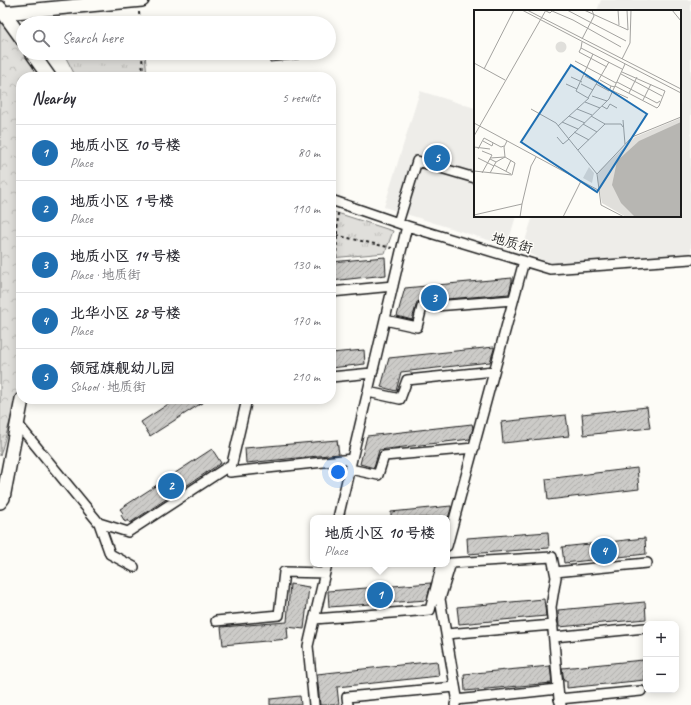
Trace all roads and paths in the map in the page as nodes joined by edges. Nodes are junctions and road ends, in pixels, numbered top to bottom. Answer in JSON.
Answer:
{"nodes":[{"id":1,"x":142,"y":0,"type":"edge"},
{"id":2,"x":2,"y":11,"type":"edge"},
{"id":3,"x":16,"y":30,"type":"edge"},
{"id":4,"x":37,"y":60,"type":"edge"},
{"id":5,"x":143,"y":60,"type":"edge"},
{"id":6,"x":45,"y":72,"type":"edge"},
{"id":7,"x":144,"y":72,"type":"edge"},
{"id":8,"x":474,"y":178,"type":"edge"},
{"id":9,"x":336,"y":202,"type":"edge"},
{"id":10,"x":336,"y":218,"type":"edge"},
{"id":11,"x":398,"y":223,"type":"junction"},
{"id":12,"x":407,"y":226,"type":"junction"},
{"id":13,"x":337,"y":235,"type":"junction"},
{"id":14,"x":401,"y":250,"type":"junction"},
{"id":15,"x":336,"y":258,"type":"dead end"},
{"id":16,"x":691,"y":259,"type":"edge"},
{"id":17,"x":524,"y":261,"type":"junction"},
{"id":18,"x":393,"y":286,"type":"junction"},
{"id":19,"x":336,"y":292,"type":"edge"},
{"id":20,"x":513,"y":300,"type":"junction"},
{"id":21,"x":385,"y":320,"type":"junction"},
{"id":22,"x":494,"y":371,"type":"junction"},
{"id":23,"x":372,"y":373,"type":"junction"},
{"id":24,"x":336,"y":376,"type":"edge"},
{"id":25,"x":368,"y":392,"type":"junction"},
{"id":26,"x":21,"y":404,"type":"edge"},
{"id":27,"x":246,"y":404,"type":"edge"},
{"id":28,"x":17,"y":423,"type":"junction"},
{"id":29,"x":474,"y":448,"type":"junction"},
{"id":30,"x":352,"y":459,"type":"junction"},
{"id":31,"x":232,"y":464,"type":"junction"},
{"id":32,"x":350,"y":469,"type":"junction"},
{"id":33,"x":0,"y":502,"type":"edge"},
{"id":34,"x":339,"y":515,"type":"edge"},
{"id":35,"x":99,"y":523,"type":"junction"},
{"id":36,"x":450,"y":528,"type":"edge"},
{"id":37,"x":647,"y":563,"type":"dead end"},
{"id":38,"x":134,"y":567,"type":"dead end"},
{"id":39,"x":441,"y":567,"type":"edge"},
{"id":40,"x":326,"y":568,"type":"edge"},
{"id":41,"x":555,"y":572,"type":"junction"},
{"id":42,"x":314,"y":619,"type":"junction"},
{"id":43,"x":216,"y":620,"type":"dead end"},
{"id":44,"x":553,"y":625,"type":"junction"},
{"id":45,"x":643,"y":628,"type":"edge"},
{"id":46,"x":446,"y":634,"type":"junction"},
{"id":47,"x":554,"y":637,"type":"junction"},
{"id":48,"x":455,"y":686,"type":"junction"},
{"id":49,"x":641,"y":691,"type":"dead end"},
{"id":50,"x":560,"y":698,"type":"edge"},
{"id":51,"x":456,"y":703,"type":"edge"},
{"id":52,"x":314,"y":705,"type":"edge"},
{"id":53,"x":348,"y":705,"type":"edge"}],
"edges":[{"from":1,"to":2,"type":"main road"},
{"from":2,"to":3,"type":"main road"},
{"from":4,"to":6,"type":"main road"},
{"from":5,"to":7,"type":"path"},
{"from":8,"to":11,"type":"street"},
{"from":9,"to":11,"type":"street","name":"地质街"},
{"from":10,"to":13,"type":"path"},
{"from":11,"to":12,"type":"street","name":"地质街"},
{"from":12,"to":14,"type":"street"},
{"from":12,"to":17,"type":"street","name":"地质街"},
{"from":13,"to":14,"type":"path"},
{"from":13,"to":15,"type":"path"},
{"from":14,"to":18,"type":"street"},
{"from":16,"to":17,"type":"street","name":"地质街"},
{"from":17,"to":20,"type":"street"},
{"from":18,"to":19,"type":"street"},
{"from":18,"to":21,"type":"street"},
{"from":20,"to":21,"type":"street"},
{"from":20,"to":22,"type":"street"},
{"from":21,"to":23,"type":"street"},
{"from":22,"to":25,"type":"street"},
{"from":22,"to":29,"type":"street"},
{"from":23,"to":24,"type":"street"},
{"from":23,"to":25,"type":"street"},
{"from":25,"to":30,"type":"street"},
{"from":26,"to":28,"type":"main road"},
{"from":27,"to":31,"type":"street"},
{"from":28,"to":33,"type":"main road"},
{"from":28,"to":35,"type":"street"},
{"from":29,"to":32,"type":"street"},
{"from":29,"to":36,"type":"street"},
{"from":30,"to":31,"type":"street"},
{"from":30,"to":32,"type":"street"},
{"from":31,"to":35,"type":"street"},
{"from":32,"to":34,"type":"street"},
{"from":35,"to":38,"type":"street"},
{"from":37,"to":41,"type":"street"},
{"from":39,"to":42,"type":"street"},
{"from":40,"to":42,"type":"street"},
{"from":40,"to":43,"type":"street"},
{"from":41,"to":44,"type":"street"},
{"from":41,"to":46,"type":"street"},
{"from":42,"to":52,"type":"street"},
{"from":44,"to":46,"type":"street"},
{"from":44,"to":47,"type":"street"},
{"from":45,"to":47,"type":"street"},
{"from":46,"to":48,"type":"street"},
{"from":47,"to":50,"type":"street"},
{"from":48,"to":51,"type":"street"},
{"from":48,"to":53,"type":"street"},
{"from":49,"to":50,"type":"street"},
{"from":50,"to":51,"type":"street"}]}
